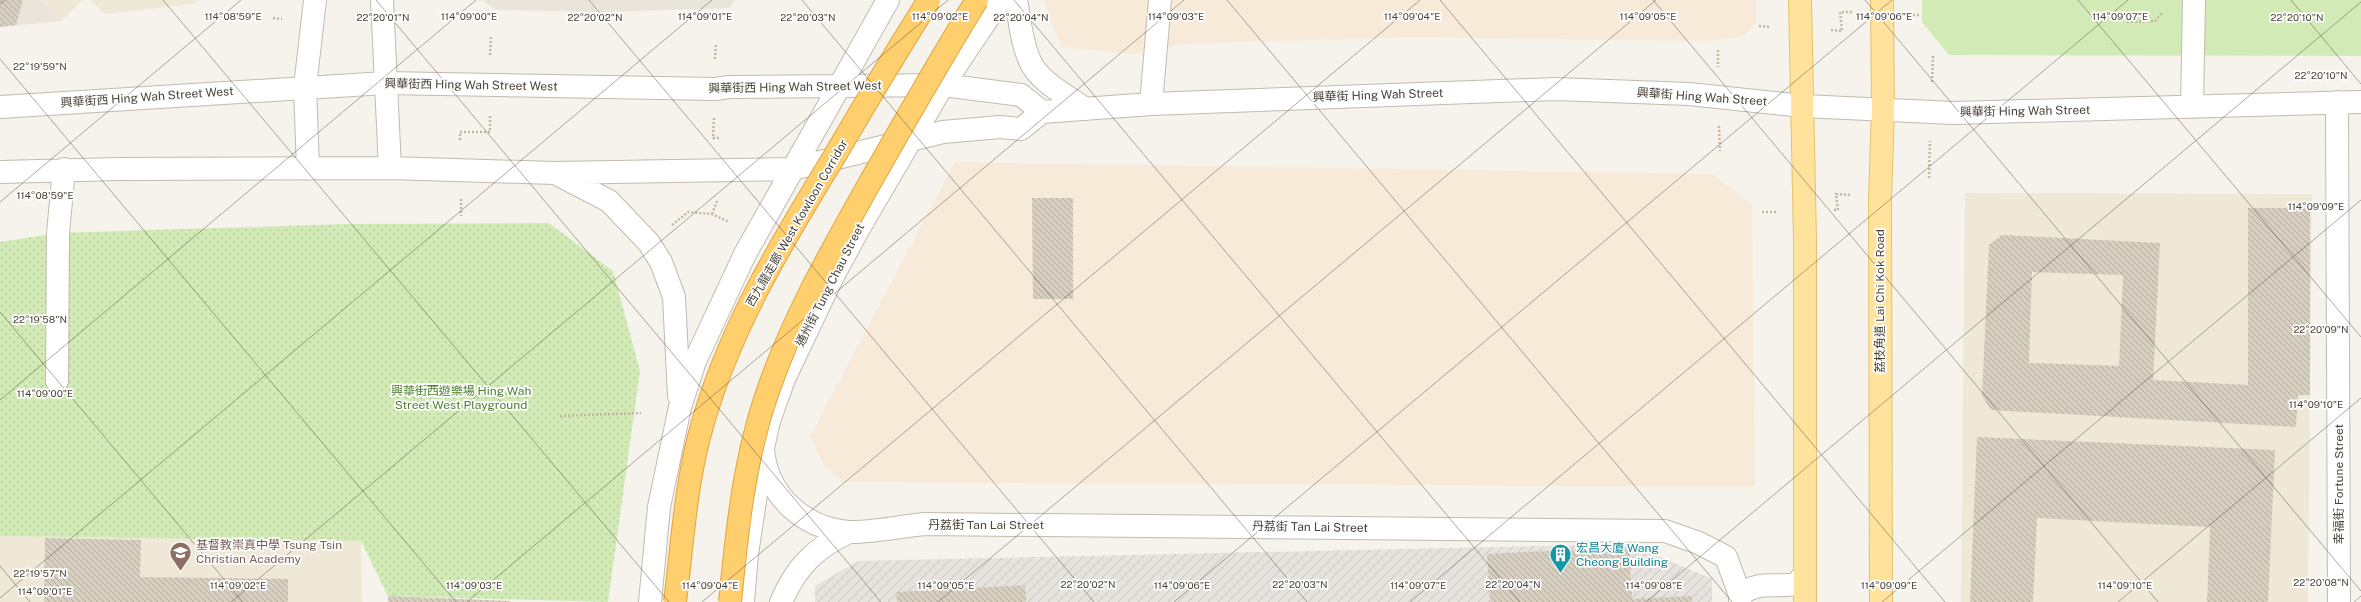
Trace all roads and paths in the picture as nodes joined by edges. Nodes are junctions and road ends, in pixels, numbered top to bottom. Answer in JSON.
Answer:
{"nodes":[{"id":1,"x":316,"y":0,"type":"edge"},
{"id":2,"x":382,"y":0,"type":"edge"},
{"id":3,"x":888,"y":0,"type":"edge"},
{"id":4,"x":929,"y":0,"type":"edge"},
{"id":5,"x":977,"y":0,"type":"edge"},
{"id":6,"x":1000,"y":0,"type":"edge"},
{"id":7,"x":1016,"y":0,"type":"edge"},
{"id":8,"x":1160,"y":0,"type":"edge"},
{"id":9,"x":1800,"y":0,"type":"edge"},
{"id":10,"x":2194,"y":0,"type":"edge"},
{"id":11,"x":1882,"y":7,"type":"edge"},
{"id":12,"x":2163,"y":7,"type":"dead end"},
{"id":13,"x":1919,"y":15,"type":"dead end"},
{"id":14,"x":2127,"y":22,"type":"dead end"},
{"id":15,"x":1758,"y":26,"type":"dead end"},
{"id":16,"x":1801,"y":28,"type":"junction"},
{"id":17,"x":491,"y":36,"type":"dead end"},
{"id":18,"x":716,"y":44,"type":"dead end"},
{"id":19,"x":385,"y":83,"type":"junction"},
{"id":20,"x":490,"y":85,"type":"junction"},
{"id":21,"x":838,"y":86,"type":"junction"},
{"id":22,"x":943,"y":86,"type":"junction"},
{"id":23,"x":305,"y":87,"type":"junction"},
{"id":24,"x":715,"y":89,"type":"junction"},
{"id":25,"x":2337,"y":102,"type":"junction"},
{"id":26,"x":2361,"y":102,"type":"edge"},
{"id":27,"x":1151,"y":104,"type":"junction"},
{"id":28,"x":1803,"y":106,"type":"junction"},
{"id":29,"x":0,"y":107,"type":"edge"},
{"id":30,"x":2192,"y":107,"type":"junction"},
{"id":31,"x":1086,"y":109,"type":"junction"},
{"id":32,"x":1883,"y":110,"type":"junction"},
{"id":33,"x":1042,"y":112,"type":"junction"},
{"id":34,"x":909,"y":142,"type":"junction"},
{"id":35,"x":390,"y":168,"type":"junction"},
{"id":36,"x":64,"y":169,"type":"junction"},
{"id":37,"x":308,"y":169,"type":"junction"},
{"id":38,"x":792,"y":169,"type":"junction"},
{"id":39,"x":459,"y":170,"type":"junction"},
{"id":40,"x":728,"y":170,"type":"junction"},
{"id":41,"x":0,"y":172,"type":"edge"},
{"id":42,"x":554,"y":173,"type":"junction"},
{"id":43,"x":1880,"y":199,"type":"junction"},
{"id":44,"x":1804,"y":211,"type":"junction"},
{"id":45,"x":1762,"y":212,"type":"dead end"},
{"id":46,"x":712,"y":214,"type":"dead end"},
{"id":47,"x":461,"y":216,"type":"dead end"},
{"id":48,"x":57,"y":381,"type":"dead end"},
{"id":49,"x":680,"y":406,"type":"junction"},
{"id":50,"x":641,"y":413,"type":"dead end"},
{"id":51,"x":560,"y":416,"type":"dead end"},
{"id":52,"x":763,"y":448,"type":"junction"},
{"id":53,"x":849,"y":532,"type":"junction"},
{"id":54,"x":1805,"y":574,"type":"junction"},
{"id":55,"x":1740,"y":598,"type":"edge"},
{"id":56,"x":650,"y":602,"type":"edge"},
{"id":57,"x":675,"y":602,"type":"edge"},
{"id":58,"x":730,"y":602,"type":"edge"},
{"id":59,"x":744,"y":602,"type":"edge"},
{"id":60,"x":781,"y":602,"type":"edge"},
{"id":61,"x":1805,"y":602,"type":"edge"},
{"id":62,"x":1881,"y":602,"type":"edge"},
{"id":63,"x":2339,"y":602,"type":"edge"}],
"edges":[{"from":1,"to":23,"type":"street"},
{"from":2,"to":19,"type":"street"},
{"from":3,"to":21,"type":"street"},
{"from":4,"to":57,"type":"highway","name":"西九龍走廊 West Kowloon Corridor","bridge":true},
{"from":5,"to":58,"type":"highway","bridge":true},
{"from":6,"to":22,"type":"street","name":"通州街 Tung Chau Street"},
{"from":7,"to":31,"type":"street"},
{"from":8,"to":27,"type":"street"},
{"from":9,"to":16,"type":"main road"},
{"from":10,"to":30,"type":"street"},
{"from":11,"to":13,"type":"path"},
{"from":11,"to":16,"type":"path"},
{"from":11,"to":32,"type":"main road","name":"荔枝角道 Lai Chi Kok Road"},
{"from":12,"to":14,"type":"path"},
{"from":15,"to":16,"type":"path"},
{"from":16,"to":28,"type":"main road"},
{"from":17,"to":20,"type":"path"},
{"from":18,"to":24,"type":"path"},
{"from":19,"to":20,"type":"street","name":"興華街西 Hing Wah Street West"},
{"from":19,"to":23,"type":"street","name":"興華街西 Hing Wah Street West"},
{"from":19,"to":35,"type":"street"},
{"from":20,"to":24,"type":"street","name":"興華街西 Hing Wah Street West"},
{"from":20,"to":39,"type":"path"},
{"from":21,"to":22,"type":"street","name":"興華街西 Hing Wah Street West"},
{"from":21,"to":24,"type":"street","name":"興華街西 Hing Wah Street West"},
{"from":21,"to":38,"type":"street"},
{"from":22,"to":33,"type":"street"},
{"from":22,"to":34,"type":"street","name":"通州街 Tung Chau Street"},
{"from":23,"to":29,"type":"street","name":"興華街西 Hing Wah Street West"},
{"from":23,"to":37,"type":"street"},
{"from":24,"to":40,"type":"path"},
{"from":25,"to":26,"type":"street","name":"興華街 Hing Wah Street"},
{"from":25,"to":30,"type":"street","name":"興華街 Hing Wah Street"},
{"from":25,"to":63,"type":"street","name":"幸福街 Fortune Street"},
{"from":27,"to":28,"type":"street","name":"興華街 Hing Wah Street"},
{"from":27,"to":31,"type":"street","name":"興華街 Hing Wah Street"},
{"from":28,"to":32,"type":"street","name":"興華街 Hing Wah Street"},
{"from":28,"to":44,"type":"main road"},
{"from":30,"to":32,"type":"street","name":"興華街 Hing Wah Street"},
{"from":31,"to":33,"type":"street","name":"興華街 Hing Wah Street"},
{"from":32,"to":43,"type":"main road","name":"荔枝角道 Lai Chi Kok Road"},
{"from":33,"to":34,"type":"street"},
{"from":34,"to":38,"type":"street"},
{"from":34,"to":52,"type":"street","name":"通州街 Tung Chau Street"},
{"from":35,"to":37,"type":"street"},
{"from":35,"to":39,"type":"street"},
{"from":36,"to":37,"type":"street"},
{"from":36,"to":41,"type":"street"},
{"from":36,"to":48,"type":"street"},
{"from":38,"to":40,"type":"street"},
{"from":38,"to":49,"type":"street"},
{"from":39,"to":42,"type":"street"},
{"from":39,"to":47,"type":"path"},
{"from":40,"to":42,"type":"street"},
{"from":40,"to":46,"type":"path"},
{"from":42,"to":49,"type":"street"},
{"from":43,"to":44,"type":"path"},
{"from":43,"to":62,"type":"main road","name":"荔枝角道 Lai Chi Kok Road"},
{"from":44,"to":45,"type":"path"},
{"from":44,"to":54,"type":"main road"},
{"from":49,"to":56,"type":"street"},
{"from":50,"to":51,"type":"path"},
{"from":52,"to":53,"type":"street","name":"丹荔街 Tan Lai Street"},
{"from":52,"to":59,"type":"street","name":"通州街 Tung Chau Street"},
{"from":53,"to":55,"type":"street","name":"丹荔街 Tan Lai Street"},
{"from":53,"to":60,"type":"street","name":"丹荔街 Tan Lai Street"},
{"from":54,"to":55,"type":"street"},
{"from":54,"to":61,"type":"main road"}]}
